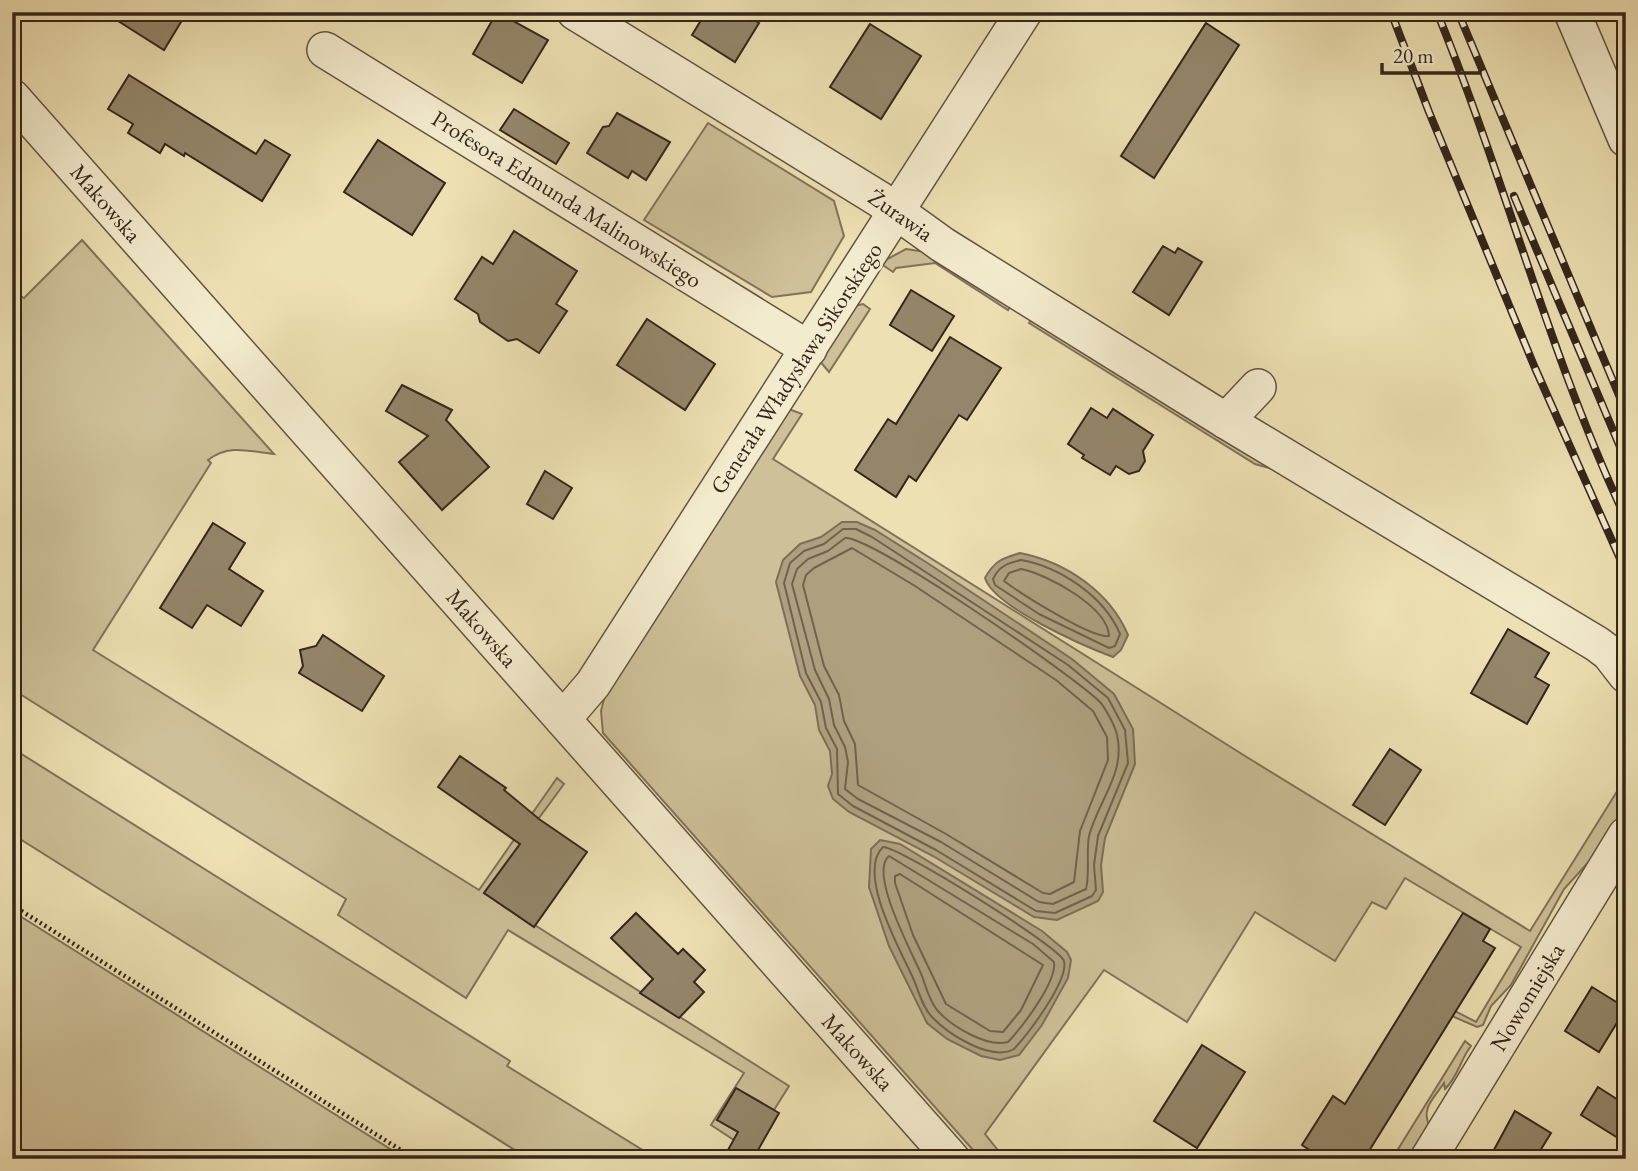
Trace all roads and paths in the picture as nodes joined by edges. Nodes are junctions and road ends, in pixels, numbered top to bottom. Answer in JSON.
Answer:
{"nodes":[{"id":1,"x":575,"y":12,"type":"edge"},
{"id":2,"x":1024,"y":12,"type":"edge"},
{"id":3,"x":1572,"y":12,"type":"edge"},
{"id":4,"x":326,"y":50,"type":"dead end"},
{"id":5,"x":12,"y":97,"type":"edge"},
{"id":6,"x":1626,"y":139,"type":"edge"},
{"id":7,"x":897,"y":211,"type":"junction"},
{"id":8,"x":809,"y":349,"type":"junction"},
{"id":9,"x":1258,"y":387,"type":"dead end"},
{"id":10,"x":1226,"y":421,"type":"junction"},
{"id":11,"x":1626,"y":675,"type":"edge"},
{"id":12,"x":563,"y":719,"type":"junction"},
{"id":13,"x":1626,"y":835,"type":"edge"},
{"id":14,"x":12,"y":905,"type":"edge"},
{"id":15,"x":415,"y":1159,"type":"edge"},
{"id":16,"x":952,"y":1159,"type":"edge"},
{"id":17,"x":1428,"y":1159,"type":"edge"}],
"edges":[{"from":1,"to":7,"type":"street","name":"Żurawia"},
{"from":2,"to":7,"type":"street","name":"Generała Władysława Sikorskiego"},
{"from":3,"to":6,"type":"street"},
{"from":4,"to":8,"type":"street","name":"Profesora Edmunda Malinowskiego"},
{"from":5,"to":12,"type":"street","name":"Makowska"},
{"from":7,"to":8,"type":"street","name":"Generała Władysława Sikorskiego"},
{"from":7,"to":10,"type":"street","name":"Żurawia"},
{"from":8,"to":12,"type":"street","name":"Generała Władysława Sikorskiego"},
{"from":9,"to":10,"type":"street"},
{"from":10,"to":11,"type":"street","name":"Żurawia"},
{"from":12,"to":16,"type":"street","name":"Makowska"},
{"from":13,"to":17,"type":"street","name":"Nowomiejska"},
{"from":14,"to":15,"type":"path"}]}
